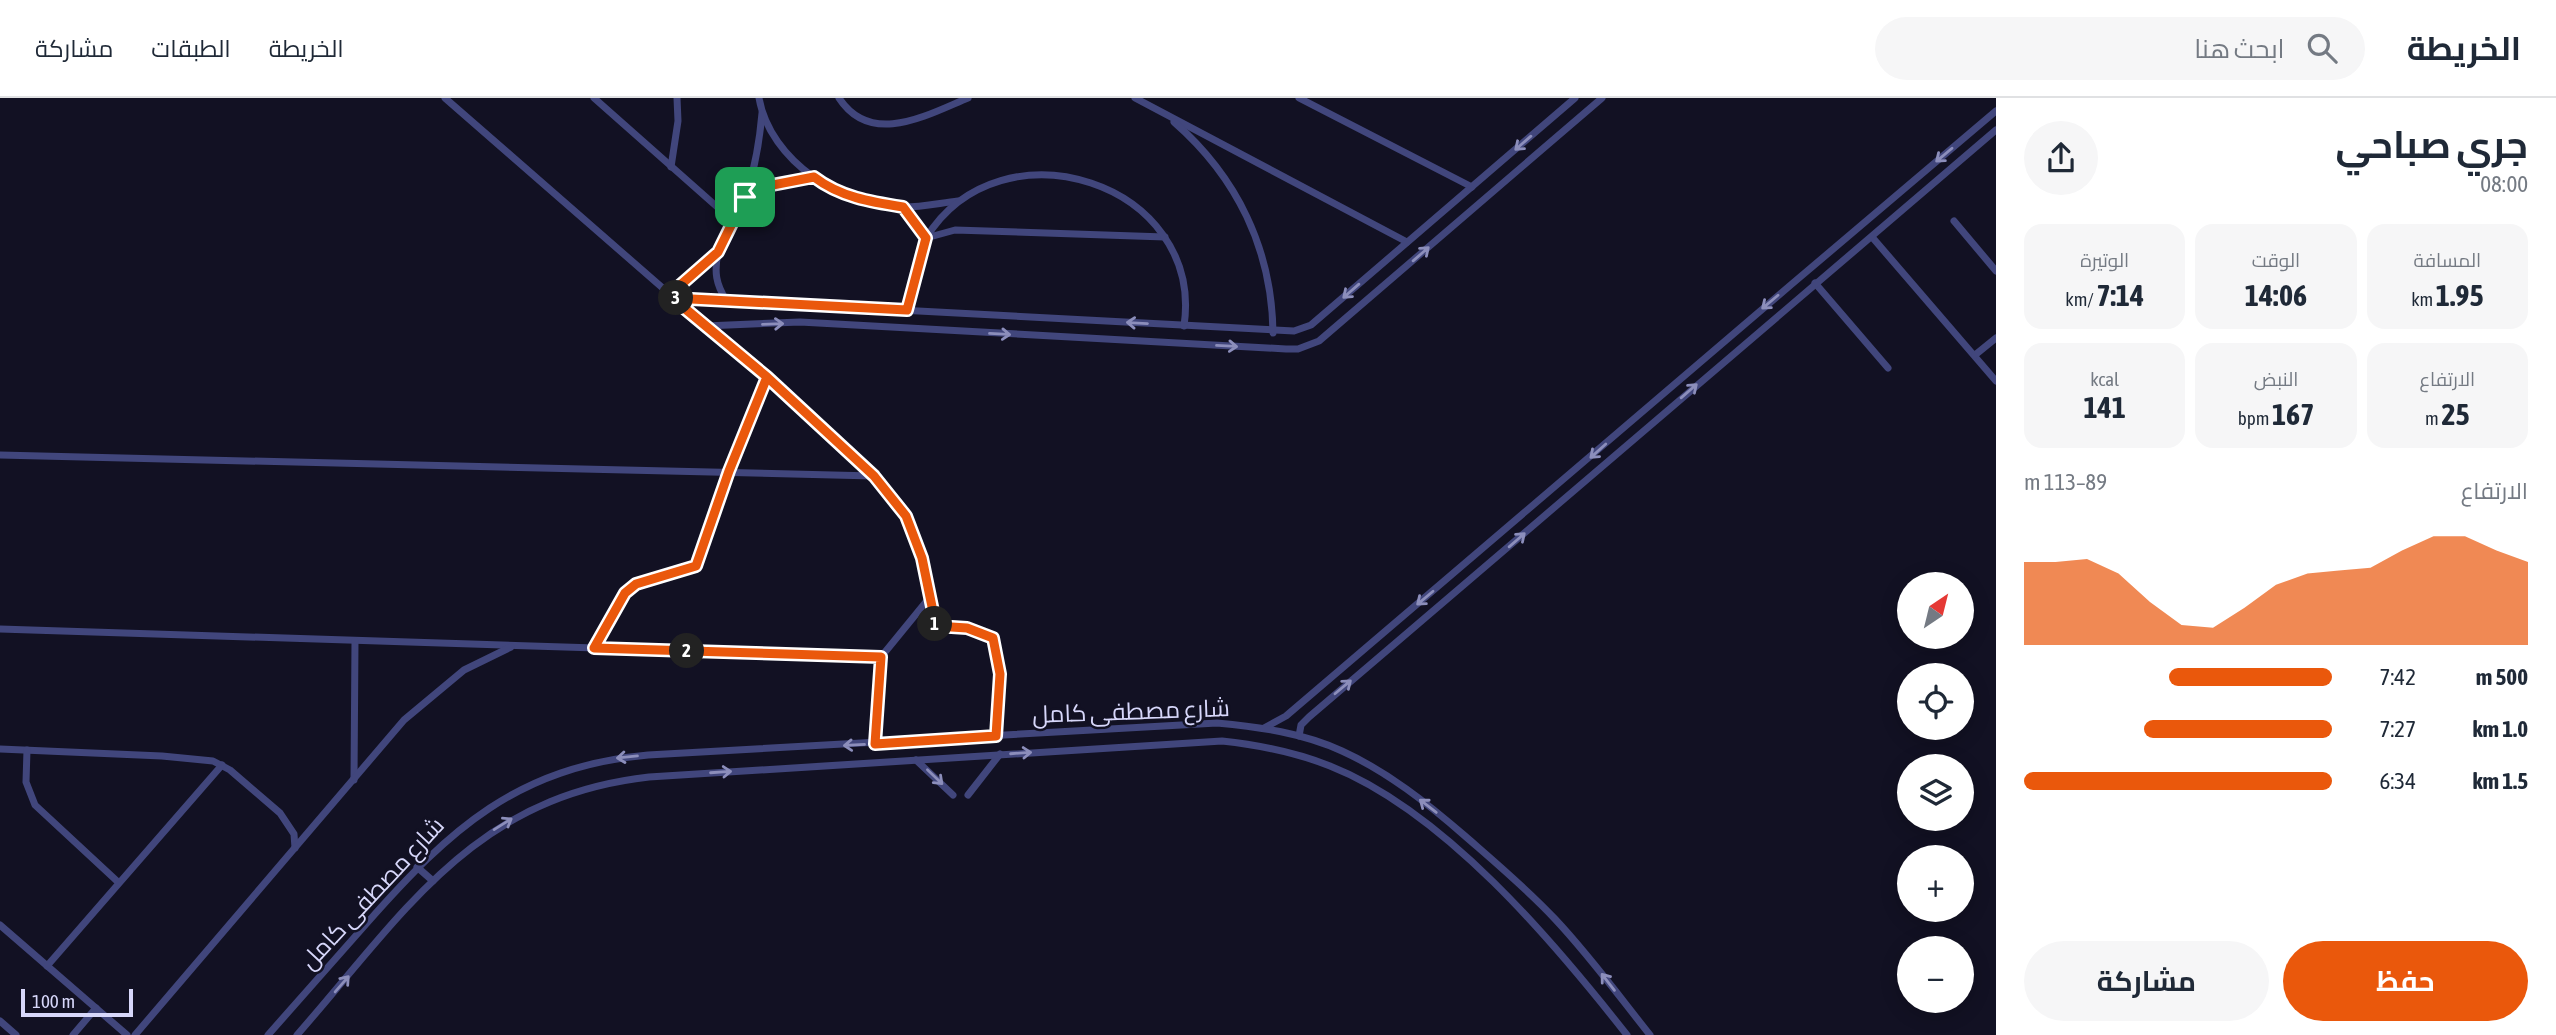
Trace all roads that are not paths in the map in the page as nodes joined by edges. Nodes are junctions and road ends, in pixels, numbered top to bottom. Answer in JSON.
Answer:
{"nodes":[{"id":1,"x":445,"y":98,"type":"edge"},
{"id":2,"x":594,"y":98,"type":"edge"},
{"id":3,"x":677,"y":98,"type":"edge"},
{"id":4,"x":759,"y":98,"type":"edge"},
{"id":5,"x":839,"y":98,"type":"edge"},
{"id":6,"x":968,"y":98,"type":"edge"},
{"id":7,"x":1135,"y":98,"type":"edge"},
{"id":8,"x":1299,"y":98,"type":"edge"},
{"id":9,"x":1575,"y":98,"type":"edge"},
{"id":10,"x":1602,"y":98,"type":"edge"},
{"id":11,"x":1996,"y":111,"type":"edge"},
{"id":12,"x":762,"y":112,"type":"junction"},
{"id":13,"x":1164,"y":114,"type":"junction"},
{"id":14,"x":1996,"y":130,"type":"edge"},
{"id":15,"x":671,"y":167,"type":"junction"},
{"id":16,"x":814,"y":177,"type":"junction"},
{"id":17,"x":1472,"y":187,"type":"junction"},
{"id":18,"x":745,"y":197,"type":"junction"},
{"id":19,"x":959,"y":201,"type":"junction"},
{"id":20,"x":903,"y":207,"type":"junction"},
{"id":21,"x":733,"y":221,"type":"junction"},
{"id":22,"x":1954,"y":221,"type":"dead end"},
{"id":23,"x":1166,"y":237,"type":"junction"},
{"id":24,"x":1872,"y":237,"type":"junction"},
{"id":25,"x":926,"y":238,"type":"junction"},
{"id":26,"x":1407,"y":243,"type":"junction"},
{"id":27,"x":718,"y":252,"type":"junction"},
{"id":28,"x":1996,"y":271,"type":"edge"},
{"id":29,"x":1815,"y":283,"type":"junction"},
{"id":30,"x":671,"y":296,"type":"junction"},
{"id":31,"x":726,"y":300,"type":"junction"},
{"id":32,"x":907,"y":310,"type":"junction"},
{"id":33,"x":705,"y":326,"type":"junction"},
{"id":34,"x":1184,"y":326,"type":"junction"},
{"id":35,"x":1273,"y":332,"type":"junction"},
{"id":36,"x":1996,"y":338,"type":"edge"},
{"id":37,"x":1975,"y":355,"type":"junction"},
{"id":38,"x":1888,"y":368,"type":"dead end"},
{"id":39,"x":767,"y":377,"type":"junction"},
{"id":40,"x":1996,"y":381,"type":"edge"},
{"id":41,"x":0,"y":455,"type":"edge"},
{"id":42,"x":729,"y":471,"type":"junction"},
{"id":43,"x":874,"y":476,"type":"junction"},
{"id":44,"x":930,"y":597,"type":"junction"},
{"id":45,"x":0,"y":629,"type":"edge"},
{"id":46,"x":355,"y":641,"type":"junction"},
{"id":47,"x":515,"y":645,"type":"junction"},
{"id":48,"x":594,"y":648,"type":"junction"},
{"id":49,"x":881,"y":657,"type":"junction"},
{"id":50,"x":1263,"y":728,"type":"junction"},
{"id":51,"x":996,"y":736,"type":"junction"},
{"id":52,"x":1299,"y":736,"type":"junction"},
{"id":53,"x":965,"y":738,"type":"junction"},
{"id":54,"x":950,"y":739,"type":"junction"},
{"id":55,"x":875,"y":744,"type":"junction"},
{"id":56,"x":0,"y":750,"type":"edge"},
{"id":57,"x":27,"y":750,"type":"junction"},
{"id":58,"x":1000,"y":754,"type":"junction"},
{"id":59,"x":966,"y":756,"type":"junction"},
{"id":60,"x":951,"y":757,"type":"junction"},
{"id":61,"x":915,"y":759,"type":"junction"},
{"id":62,"x":222,"y":765,"type":"junction"},
{"id":63,"x":354,"y":780,"type":"junction"},
{"id":64,"x":953,"y":795,"type":"dead end"},
{"id":65,"x":968,"y":795,"type":"dead end"},
{"id":66,"x":1462,"y":834,"type":"junction"},
{"id":67,"x":1451,"y":846,"type":"junction"},
{"id":68,"x":295,"y":848,"type":"junction"},
{"id":69,"x":417,"y":867,"type":"junction"},
{"id":70,"x":433,"y":881,"type":"junction"},
{"id":71,"x":118,"y":882,"type":"junction"},
{"id":72,"x":0,"y":925,"type":"edge"},
{"id":73,"x":47,"y":966,"type":"junction"},
{"id":74,"x":96,"y":1008,"type":"junction"},
{"id":75,"x":0,"y":1021,"type":"edge"},
{"id":76,"x":16,"y":1035,"type":"edge"},
{"id":77,"x":73,"y":1035,"type":"edge"},
{"id":78,"x":127,"y":1035,"type":"edge"},
{"id":79,"x":135,"y":1035,"type":"edge"},
{"id":80,"x":268,"y":1035,"type":"edge"},
{"id":81,"x":297,"y":1035,"type":"edge"},
{"id":82,"x":1627,"y":1035,"type":"edge"},
{"id":83,"x":1650,"y":1035,"type":"edge"}],
"edges":[{"from":1,"to":30,"type":"street"},
{"from":2,"to":15,"type":"street"},
{"from":3,"to":15,"type":"street"},
{"from":4,"to":12,"type":"street"},
{"from":5,"to":6,"type":"street"},
{"from":7,"to":13,"type":"street"},
{"from":8,"to":17,"type":"street"},
{"from":9,"to":17,"type":"street","one_way":true},
{"from":33,"to":10,"type":"street","one_way":true},
{"from":11,"to":50,"type":"street","one_way":true},
{"from":12,"to":16,"type":"street"},
{"from":12,"to":18,"type":"street"},
{"from":13,"to":26,"type":"street"},
{"from":13,"to":35,"type":"street"},
{"from":14,"to":24,"type":"street"},
{"from":15,"to":21,"type":"street"},
{"from":16,"to":18,"type":"street"},
{"from":16,"to":20,"type":"street"},
{"from":17,"to":26,"type":"street"},
{"from":18,"to":21,"type":"street"},
{"from":19,"to":20,"type":"street"},
{"from":19,"to":23,"type":"street"},
{"from":19,"to":25,"type":"street"},
{"from":20,"to":25,"type":"street"},
{"from":21,"to":27,"type":"street"},
{"from":22,"to":28,"type":"street"},
{"from":23,"to":25,"type":"street"},
{"from":23,"to":34,"type":"street"},
{"from":24,"to":29,"type":"street"},
{"from":24,"to":37,"type":"street"},
{"from":25,"to":32,"type":"street"},
{"from":26,"to":35,"type":"street","one_way":true},
{"from":27,"to":30,"type":"street"},
{"from":27,"to":31,"type":"street"},
{"from":29,"to":38,"type":"street"},
{"from":52,"to":29,"type":"street","one_way":true},
{"from":30,"to":31,"type":"street"},
{"from":30,"to":33,"type":"street"},
{"from":31,"to":32,"type":"street"},
{"from":34,"to":32,"type":"street","one_way":true},
{"from":33,"to":39,"type":"street"},
{"from":34,"to":35,"type":"street"},
{"from":36,"to":37,"type":"street"},
{"from":37,"to":40,"type":"street"},
{"from":39,"to":42,"type":"street"},
{"from":39,"to":43,"type":"street"},
{"from":41,"to":42,"type":"street"},
{"from":42,"to":43,"type":"street"},
{"from":42,"to":48,"type":"street"},
{"from":43,"to":44,"type":"street"},
{"from":44,"to":49,"type":"street"},
{"from":44,"to":51,"type":"street"},
{"from":45,"to":46,"type":"street"},
{"from":46,"to":47,"type":"street"},
{"from":46,"to":63,"type":"street"},
{"from":47,"to":48,"type":"street"},
{"from":47,"to":63,"type":"street"},
{"from":48,"to":49,"type":"street"},
{"from":49,"to":55,"type":"street"},
{"from":50,"to":51,"type":"street","name":"شارع مصطفى كامل"},
{"from":50,"to":52,"type":"street","name":"شارع مصطفى كامل"},
{"from":51,"to":53,"type":"street","name":"شارع مصطفى كامل"},
{"from":66,"to":52,"type":"street","name":"شارع مصطفى كامل","one_way":true},
{"from":53,"to":54,"type":"street","name":"شارع مصطفى كامل"},
{"from":53,"to":59,"type":"street"},
{"from":54,"to":55,"type":"street","name":"شارع مصطفى كامل"},
{"from":54,"to":60,"type":"street"},
{"from":55,"to":69,"type":"street","name":"شارع مصطفى كامل","one_way":true},
{"from":56,"to":57,"type":"street"},
{"from":57,"to":62,"type":"street"},
{"from":57,"to":71,"type":"street"},
{"from":58,"to":59,"type":"street","name":"شارع مصطفى كامل"},
{"from":58,"to":65,"type":"street"},
{"from":58,"to":67,"type":"street","name":"شارع مصطفى كامل","one_way":true},
{"from":59,"to":60,"type":"street","name":"شارع مصطفى كامل"},
{"from":60,"to":61,"type":"street","name":"شارع مصطفى كامل"},
{"from":61,"to":64,"type":"street","one_way":true},
{"from":70,"to":61,"type":"street","name":"شارع مصطفى كامل","one_way":true},
{"from":62,"to":68,"type":"street"},
{"from":62,"to":71,"type":"street"},
{"from":63,"to":68,"type":"street"},
{"from":66,"to":67,"type":"street"},
{"from":83,"to":66,"type":"street","name":"شارع مصطفى كامل","one_way":true},
{"from":67,"to":82,"type":"street","name":"شارع مصطفى كامل"},
{"from":68,"to":79,"type":"street"},
{"from":69,"to":70,"type":"street"},
{"from":69,"to":80,"type":"street","name":"شارع مصطفى كامل"},
{"from":81,"to":70,"type":"street","name":"شارع مصطفى كامل","one_way":true},
{"from":71,"to":73,"type":"street"},
{"from":72,"to":73,"type":"street"},
{"from":73,"to":74,"type":"street"},
{"from":74,"to":77,"type":"street"},
{"from":74,"to":78,"type":"street"},
{"from":75,"to":76,"type":"street"}]}
